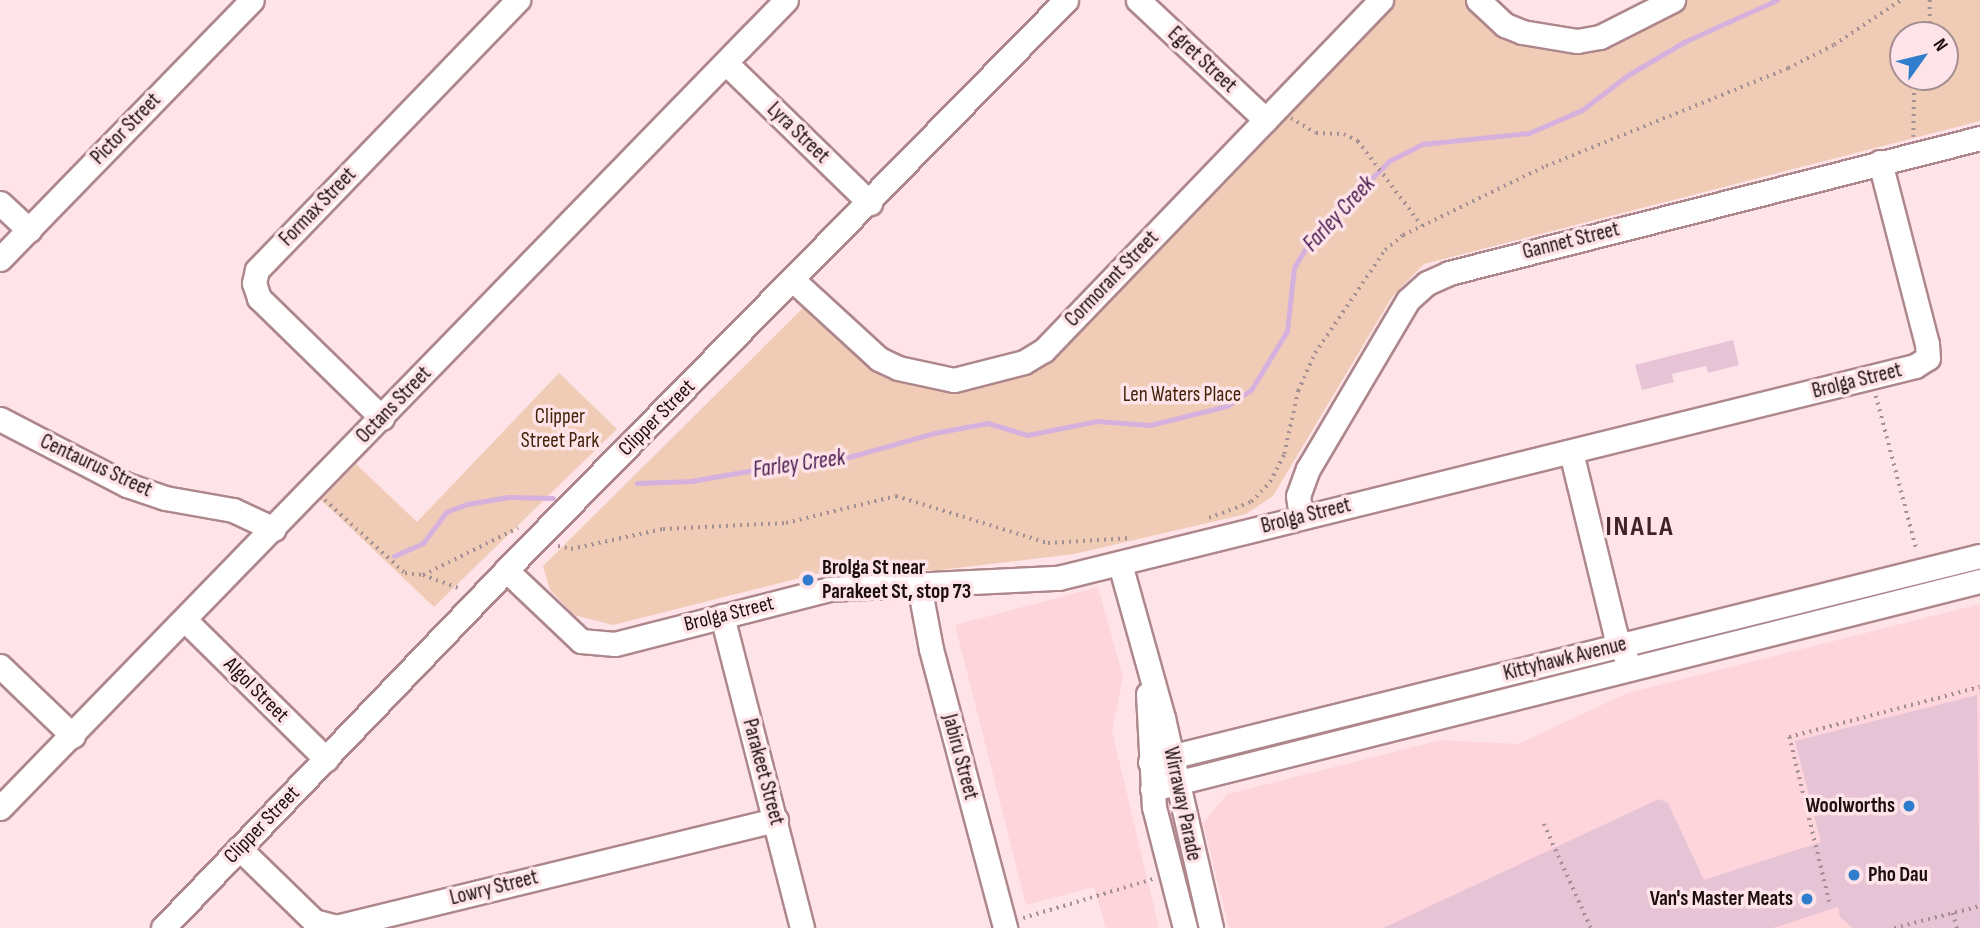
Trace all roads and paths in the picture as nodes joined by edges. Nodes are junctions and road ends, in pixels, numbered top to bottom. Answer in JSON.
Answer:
{"nodes":[{"id":1,"x":252,"y":0,"type":"edge"},
{"id":2,"x":518,"y":0,"type":"edge"},
{"id":3,"x":786,"y":0,"type":"edge"},
{"id":4,"x":1066,"y":0,"type":"edge"},
{"id":5,"x":1138,"y":0,"type":"edge"},
{"id":6,"x":1381,"y":0,"type":"edge"},
{"id":7,"x":1478,"y":0,"type":"edge"},
{"id":8,"x":1672,"y":0,"type":"edge"},
{"id":9,"x":1901,"y":0,"type":"edge"},
{"id":10,"x":1930,"y":0,"type":"edge"},
{"id":11,"x":1930,"y":21,"type":"edge"},
{"id":12,"x":726,"y":63,"type":"junction"},
{"id":13,"x":1913,"y":91,"type":"edge"},
{"id":14,"x":1272,"y":113,"type":"junction"},
{"id":15,"x":1980,"y":138,"type":"edge"},
{"id":16,"x":1916,"y":153,"type":"junction"},
{"id":17,"x":1880,"y":162,"type":"junction"},
{"id":18,"x":870,"y":202,"type":"junction"},
{"id":19,"x":0,"y":203,"type":"edge"},
{"id":20,"x":1422,"y":226,"type":"junction"},
{"id":21,"x":29,"y":230,"type":"junction"},
{"id":22,"x":0,"y":259,"type":"edge"},
{"id":23,"x":794,"y":281,"type":"junction"},
{"id":24,"x":1872,"y":378,"type":"junction"},
{"id":25,"x":382,"y":418,"type":"junction"},
{"id":26,"x":0,"y":419,"type":"edge"},
{"id":27,"x":1571,"y":452,"type":"junction"},
{"id":28,"x":313,"y":488,"type":"junction"},
{"id":29,"x":1301,"y":517,"type":"junction"},
{"id":30,"x":1201,"y":521,"type":"dead end"},
{"id":31,"x":274,"y":529,"type":"junction"},
{"id":32,"x":543,"y":533,"type":"junction"},
{"id":33,"x":1140,"y":538,"type":"dead end"},
{"id":34,"x":1980,"y":556,"type":"edge"},
{"id":35,"x":1120,"y":564,"type":"junction"},
{"id":36,"x":506,"y":570,"type":"junction"},
{"id":37,"x":1923,"y":570,"type":"junction"},
{"id":38,"x":423,"y":575,"type":"junction"},
{"id":39,"x":1980,"y":581,"type":"edge"},
{"id":40,"x":919,"y":586,"type":"junction"},
{"id":41,"x":481,"y":596,"type":"junction"},
{"id":42,"x":722,"y":616,"type":"junction"},
{"id":43,"x":186,"y":621,"type":"junction"},
{"id":44,"x":1620,"y":645,"type":"junction"},
{"id":45,"x":0,"y":666,"type":"edge"},
{"id":46,"x":1631,"y":669,"type":"junction"},
{"id":47,"x":1980,"y":687,"type":"edge"},
{"id":48,"x":73,"y":736,"type":"junction"},
{"id":49,"x":326,"y":759,"type":"junction"},
{"id":50,"x":1161,"y":760,"type":"junction"},
{"id":51,"x":1176,"y":784,"type":"junction"},
{"id":52,"x":1152,"y":789,"type":"junction"},
{"id":53,"x":0,"y":808,"type":"edge"},
{"id":54,"x":776,"y":820,"type":"junction"},
{"id":55,"x":1544,"y":824,"type":"dead end"},
{"id":56,"x":239,"y":848,"type":"junction"},
{"id":57,"x":1154,"y":878,"type":"dead end"},
{"id":58,"x":1829,"y":902,"type":"dead end"},
{"id":59,"x":1980,"y":906,"type":"edge"},
{"id":60,"x":1953,"y":913,"type":"junction"},
{"id":61,"x":1005,"y":926,"type":"edge"},
{"id":62,"x":163,"y":928,"type":"edge"},
{"id":63,"x":802,"y":928,"type":"edge"},
{"id":64,"x":1185,"y":928,"type":"edge"},
{"id":65,"x":1211,"y":928,"type":"edge"},
{"id":66,"x":1591,"y":928,"type":"edge"},
{"id":67,"x":1894,"y":928,"type":"edge"},
{"id":68,"x":1957,"y":928,"type":"edge"}],
"edges":[{"from":1,"to":21,"type":"street","name":"Pictor Street"},
{"from":2,"to":25,"type":"street","name":"Formax Street"},
{"from":3,"to":12,"type":"street","name":"Octans Street"},
{"from":4,"to":18,"type":"street","name":"Clipper Street"},
{"from":5,"to":14,"type":"street","name":"Egret Street"},
{"from":6,"to":14,"type":"street","name":"Cormorant Street"},
{"from":7,"to":8,"type":"street"},
{"from":9,"to":20,"type":"path"},
{"from":10,"to":11,"type":"path"},
{"from":12,"to":18,"type":"street","name":"Lyra Street"},
{"from":12,"to":25,"type":"street","name":"Octans Street"},
{"from":13,"to":16,"type":"path"},
{"from":14,"to":20,"type":"path"},
{"from":14,"to":23,"type":"street","name":"Cormorant Street"},
{"from":15,"to":16,"type":"street","name":"Gannet Street"},
{"from":16,"to":17,"type":"street","name":"Gannet Street"},
{"from":17,"to":24,"type":"street","name":"Brolga Street"},
{"from":17,"to":29,"type":"street","name":"Gannet Street"},
{"from":18,"to":23,"type":"street","name":"Clipper Street"},
{"from":19,"to":21,"type":"street"},
{"from":20,"to":30,"type":"path"},
{"from":21,"to":22,"type":"street","name":"Pictor Street"},
{"from":23,"to":32,"type":"street","name":"Clipper Street"},
{"from":24,"to":27,"type":"street","name":"Brolga Street"},
{"from":24,"to":37,"type":"path"},
{"from":25,"to":28,"type":"street","name":"Octans Street"},
{"from":26,"to":31,"type":"street","name":"Centaurus Street"},
{"from":27,"to":29,"type":"street","name":"Brolga Street"},
{"from":27,"to":44,"type":"street"},
{"from":28,"to":31,"type":"street","name":"Octans Street"},
{"from":28,"to":38,"type":"path"},
{"from":29,"to":35,"type":"street","name":"Brolga Street"},
{"from":31,"to":43,"type":"street","name":"Octans Street"},
{"from":32,"to":33,"type":"path"},
{"from":32,"to":36,"type":"street","name":"Clipper Street"},
{"from":32,"to":38,"type":"path"},
{"from":34,"to":37,"type":"street","name":"Kittyhawk Avenue"},
{"from":35,"to":40,"type":"street","name":"Brolga Street"},
{"from":35,"to":50,"type":"street","name":"Wirraway Parade"},
{"from":36,"to":41,"type":"street","name":"Clipper Street"},
{"from":36,"to":42,"type":"street","name":"Brolga Street"},
{"from":37,"to":44,"type":"street","name":"Kittyhawk Avenue"},
{"from":38,"to":41,"type":"path"},
{"from":39,"to":46,"type":"street","name":"Kittyhawk Avenue"},
{"from":40,"to":42,"type":"street","name":"Brolga Street"},
{"from":40,"to":61,"type":"street","name":"Jabiru Street"},
{"from":41,"to":49,"type":"street","name":"Clipper Street"},
{"from":42,"to":54,"type":"street","name":"Parakeet Street"},
{"from":43,"to":48,"type":"street","name":"Octans Street"},
{"from":43,"to":49,"type":"street","name":"Algol Street"},
{"from":44,"to":46,"type":"street"},
{"from":44,"to":50,"type":"street","name":"Kittyhawk Avenue"},
{"from":45,"to":48,"type":"street"},
{"from":46,"to":51,"type":"street","name":"Kittyhawk Avenue"},
{"from":47,"to":58,"type":"path"},
{"from":48,"to":53,"type":"street","name":"Octans Street"},
{"from":49,"to":56,"type":"street","name":"Clipper Street"},
{"from":50,"to":51,"type":"street","name":"Wirraway Parade"},
{"from":50,"to":52,"type":"street","name":"Wirraway Parade"},
{"from":51,"to":52,"type":"street","name":"Kittyhawk Avenue"},
{"from":51,"to":65,"type":"street","name":"Wirraway Parade"},
{"from":52,"to":64,"type":"street","name":"Wirraway Parade"},
{"from":54,"to":56,"type":"street","name":"Lowry Street"},
{"from":54,"to":63,"type":"street","name":"Parakeet Street"},
{"from":55,"to":66,"type":"path"},
{"from":56,"to":62,"type":"street","name":"Clipper Street"},
{"from":57,"to":61,"type":"path"},
{"from":59,"to":60,"type":"path"},
{"from":60,"to":67,"type":"path"},
{"from":60,"to":68,"type":"path"}]}
